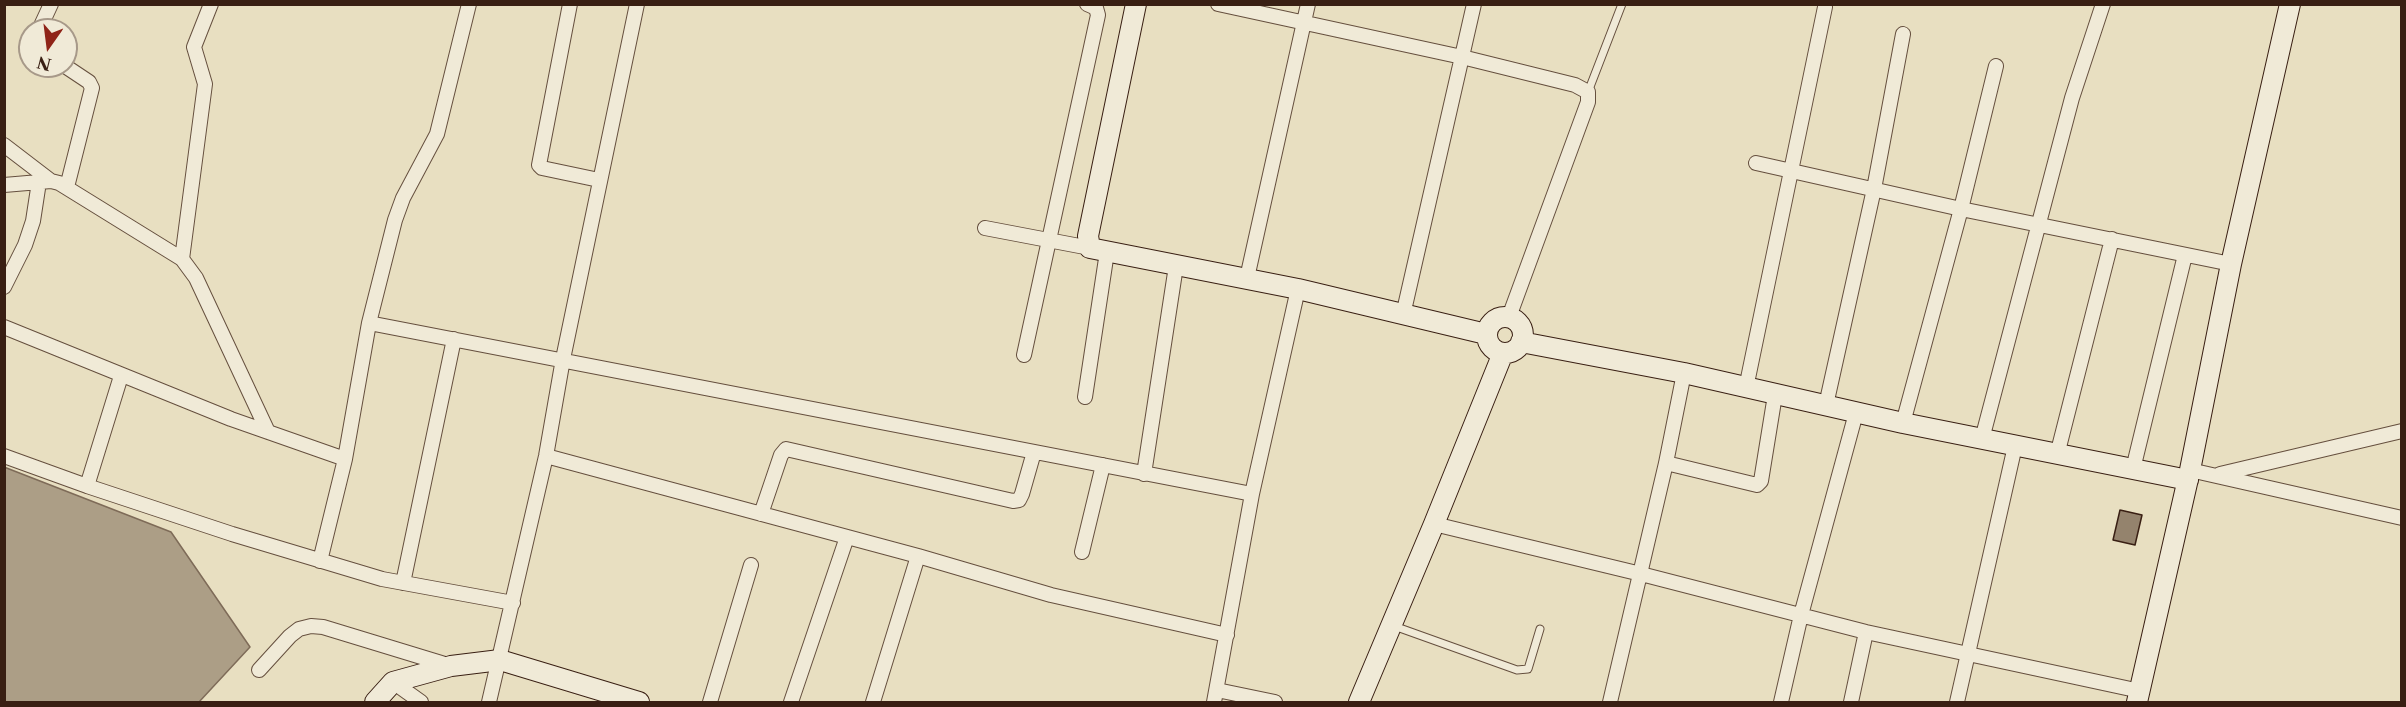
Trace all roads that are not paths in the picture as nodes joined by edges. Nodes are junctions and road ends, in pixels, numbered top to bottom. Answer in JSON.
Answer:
{"nodes":[{"id":1,"x":51,"y":4,"type":"edge"},
{"id":2,"x":211,"y":4,"type":"edge"},
{"id":3,"x":469,"y":4,"type":"edge"},
{"id":4,"x":570,"y":4,"type":"edge"},
{"id":5,"x":637,"y":4,"type":"edge"},
{"id":6,"x":1087,"y":4,"type":"edge"},
{"id":7,"x":1136,"y":4,"type":"edge"},
{"id":8,"x":1218,"y":4,"type":"edge"},
{"id":9,"x":1308,"y":4,"type":"edge"},
{"id":10,"x":1474,"y":4,"type":"edge"},
{"id":11,"x":1622,"y":4,"type":"edge"},
{"id":12,"x":2103,"y":4,"type":"edge"},
{"id":13,"x":2290,"y":4,"type":"edge"},
{"id":14,"x":1825,"y":7,"type":"dead end"},
{"id":15,"x":45,"y":18,"type":"edge"},
{"id":16,"x":1304,"y":23,"type":"junction"},
{"id":17,"x":1903,"y":34,"type":"dead end"},
{"id":18,"x":1462,"y":57,"type":"junction"},
{"id":19,"x":1996,"y":66,"type":"dead end"},
{"id":20,"x":78,"y":76,"type":"edge"},
{"id":21,"x":1588,"y":92,"type":"junction"},
{"id":22,"x":4,"y":145,"type":"edge"},
{"id":23,"x":1756,"y":163,"type":"dead end"},
{"id":24,"x":1791,"y":171,"type":"junction"},
{"id":25,"x":599,"y":180,"type":"junction"},
{"id":26,"x":45,"y":182,"type":"junction"},
{"id":27,"x":4,"y":185,"type":"edge"},
{"id":28,"x":67,"y":187,"type":"junction"},
{"id":29,"x":1874,"y":189,"type":"junction"},
{"id":30,"x":1961,"y":209,"type":"junction"},
{"id":31,"x":2038,"y":224,"type":"junction"},
{"id":32,"x":985,"y":228,"type":"dead end"},
{"id":33,"x":2112,"y":239,"type":"junction"},
{"id":34,"x":1048,"y":241,"type":"junction"},
{"id":35,"x":1099,"y":250,"type":"junction"},
{"id":36,"x":2185,"y":255,"type":"junction"},
{"id":37,"x":182,"y":259,"type":"junction"},
{"id":38,"x":2231,"y":264,"type":"junction"},
{"id":39,"x":1176,"y":266,"type":"junction"},
{"id":40,"x":1246,"y":278,"type":"junction"},
{"id":41,"x":4,"y":287,"type":"edge"},
{"id":42,"x":1298,"y":289,"type":"junction"},
{"id":43,"x":1403,"y":315,"type":"junction"},
{"id":44,"x":1509,"y":317,"type":"junction"},
{"id":45,"x":369,"y":323,"type":"junction"},
{"id":46,"x":4,"y":327,"type":"edge"},
{"id":47,"x":1486,"y":334,"type":"junction"},
{"id":48,"x":454,"y":339,"type":"junction"},
{"id":49,"x":1521,"y":342,"type":"junction"},
{"id":50,"x":1503,"y":353,"type":"junction"},
{"id":51,"x":1024,"y":355,"type":"dead end"},
{"id":52,"x":563,"y":359,"type":"junction"},
{"id":53,"x":1684,"y":373,"type":"junction"},
{"id":54,"x":122,"y":376,"type":"junction"},
{"id":55,"x":1746,"y":388,"type":"junction"},
{"id":56,"x":1775,"y":394,"type":"junction"},
{"id":57,"x":1085,"y":396,"type":"dead end"},
{"id":58,"x":1826,"y":405,"type":"junction"},
{"id":59,"x":1856,"y":413,"type":"junction"},
{"id":60,"x":1903,"y":423,"type":"junction"},
{"id":61,"x":2402,"y":431,"type":"edge"},
{"id":62,"x":267,"y":432,"type":"junction"},
{"id":63,"x":1982,"y":439,"type":"junction"},
{"id":64,"x":2015,"y":446,"type":"junction"},
{"id":65,"x":1034,"y":452,"type":"junction"},
{"id":66,"x":2057,"y":454,"type":"junction"},
{"id":67,"x":4,"y":456,"type":"edge"},
{"id":68,"x":546,"y":456,"type":"junction"},
{"id":69,"x":345,"y":459,"type":"junction"},
{"id":70,"x":1666,"y":463,"type":"junction"},
{"id":71,"x":1103,"y":465,"type":"junction"},
{"id":72,"x":2133,"y":469,"type":"junction"},
{"id":73,"x":1144,"y":474,"type":"junction"},
{"id":74,"x":2189,"y":475,"type":"junction"},
{"id":75,"x":2215,"y":476,"type":"junction"},
{"id":76,"x":87,"y":486,"type":"junction"},
{"id":77,"x":1252,"y":494,"type":"junction"},
{"id":78,"x":761,"y":514,"type":"junction"},
{"id":79,"x":2402,"y":518,"type":"edge"},
{"id":80,"x":1434,"y":524,"type":"junction"},
{"id":81,"x":847,"y":537,"type":"junction"},
{"id":82,"x":1082,"y":552,"type":"dead end"},
{"id":83,"x":918,"y":556,"type":"junction"},
{"id":84,"x":320,"y":561,"type":"junction"},
{"id":85,"x":751,"y":565,"type":"dead end"},
{"id":86,"x":1641,"y":574,"type":"junction"},
{"id":87,"x":403,"y":583,"type":"junction"},
{"id":88,"x":513,"y":603,"type":"junction"},
{"id":89,"x":1801,"y":615,"type":"junction"},
{"id":90,"x":1392,"y":625,"type":"junction"},
{"id":91,"x":1540,"y":629,"type":"dead end"},
{"id":92,"x":1866,"y":632,"type":"junction"},
{"id":93,"x":1227,"y":635,"type":"junction"},
{"id":94,"x":1968,"y":654,"type":"junction"},
{"id":95,"x":500,"y":660,"type":"junction"},
{"id":96,"x":451,"y":666,"type":"junction"},
{"id":97,"x":259,"y":670,"type":"dead end"},
{"id":98,"x":393,"y":682,"type":"junction"},
{"id":99,"x":1216,"y":696,"type":"edge"},
{"id":100,"x":2139,"y":697,"type":"edge"},
{"id":101,"x":617,"y":699,"type":"edge"},
{"id":102,"x":375,"y":702,"type":"edge"},
{"id":103,"x":421,"y":702,"type":"edge"},
{"id":104,"x":489,"y":702,"type":"edge"},
{"id":105,"x":639,"y":702,"type":"edge"},
{"id":106,"x":710,"y":702,"type":"edge"},
{"id":107,"x":791,"y":702,"type":"edge"},
{"id":108,"x":873,"y":702,"type":"edge"},
{"id":109,"x":1275,"y":702,"type":"edge"},
{"id":110,"x":1359,"y":702,"type":"edge"},
{"id":111,"x":1610,"y":702,"type":"edge"},
{"id":112,"x":1781,"y":702,"type":"edge"},
{"id":113,"x":1851,"y":702,"type":"edge"},
{"id":114,"x":1957,"y":702,"type":"edge"}],
"edges":[{"from":1,"to":15,"type":"street"},
{"from":2,"to":37,"type":"street"},
{"from":3,"to":45,"type":"street"},
{"from":4,"to":25,"type":"street"},
{"from":5,"to":25,"type":"street"},
{"from":6,"to":34,"type":"street"},
{"from":7,"to":35,"type":"street"},
{"from":8,"to":16,"type":"street"},
{"from":9,"to":16,"type":"street"},
{"from":10,"to":18,"type":"street"},
{"from":11,"to":21,"type":"lane"},
{"from":12,"to":31,"type":"street"},
{"from":13,"to":38,"type":"street"},
{"from":14,"to":24,"type":"street"},
{"from":16,"to":18,"type":"street"},
{"from":16,"to":40,"type":"street"},
{"from":17,"to":29,"type":"street"},
{"from":18,"to":21,"type":"street"},
{"from":18,"to":43,"type":"street"},
{"from":19,"to":30,"type":"street"},
{"from":20,"to":28,"type":"street"},
{"from":21,"to":44,"type":"street"},
{"from":22,"to":26,"type":"street"},
{"from":23,"to":24,"type":"street"},
{"from":24,"to":29,"type":"street"},
{"from":24,"to":55,"type":"street"},
{"from":25,"to":52,"type":"street"},
{"from":26,"to":27,"type":"street"},
{"from":26,"to":28,"type":"street"},
{"from":26,"to":41,"type":"street"},
{"from":28,"to":37,"type":"street"},
{"from":29,"to":30,"type":"street"},
{"from":29,"to":58,"type":"street"},
{"from":30,"to":31,"type":"street"},
{"from":30,"to":60,"type":"street"},
{"from":31,"to":33,"type":"street"},
{"from":31,"to":63,"type":"street"},
{"from":32,"to":34,"type":"street"},
{"from":33,"to":36,"type":"street"},
{"from":33,"to":66,"type":"street"},
{"from":34,"to":35,"type":"street"},
{"from":34,"to":51,"type":"street"},
{"from":35,"to":39,"type":"street"},
{"from":35,"to":57,"type":"street"},
{"from":36,"to":38,"type":"street"},
{"from":36,"to":72,"type":"street"},
{"from":37,"to":62,"type":"street"},
{"from":38,"to":74,"type":"street"},
{"from":39,"to":40,"type":"street"},
{"from":39,"to":73,"type":"street"},
{"from":40,"to":42,"type":"street"},
{"from":42,"to":43,"type":"street"},
{"from":42,"to":77,"type":"street"},
{"from":43,"to":47,"type":"street"},
{"from":44,"to":47,"type":"street"},
{"from":44,"to":49,"type":"street"},
{"from":45,"to":48,"type":"street"},
{"from":45,"to":69,"type":"street"},
{"from":46,"to":54,"type":"street"},
{"from":47,"to":50,"type":"street"},
{"from":48,"to":52,"type":"street"},
{"from":48,"to":87,"type":"street"},
{"from":49,"to":50,"type":"street"},
{"from":49,"to":53,"type":"street"},
{"from":50,"to":80,"type":"street"},
{"from":52,"to":65,"type":"street"},
{"from":52,"to":68,"type":"street"},
{"from":53,"to":55,"type":"street"},
{"from":53,"to":70,"type":"street"},
{"from":54,"to":62,"type":"street"},
{"from":54,"to":76,"type":"street"},
{"from":55,"to":56,"type":"street"},
{"from":56,"to":58,"type":"street"},
{"from":56,"to":70,"type":"street"},
{"from":58,"to":59,"type":"street"},
{"from":59,"to":60,"type":"street"},
{"from":59,"to":89,"type":"street"},
{"from":60,"to":63,"type":"street"},
{"from":61,"to":75,"type":"street"},
{"from":62,"to":69,"type":"street"},
{"from":63,"to":64,"type":"street"},
{"from":64,"to":66,"type":"street"},
{"from":64,"to":94,"type":"street"},
{"from":65,"to":71,"type":"street"},
{"from":65,"to":78,"type":"street"},
{"from":66,"to":72,"type":"street"},
{"from":67,"to":76,"type":"street"},
{"from":68,"to":78,"type":"street"},
{"from":68,"to":88,"type":"street"},
{"from":69,"to":84,"type":"street"},
{"from":70,"to":86,"type":"street"},
{"from":71,"to":73,"type":"street"},
{"from":71,"to":82,"type":"street"},
{"from":72,"to":74,"type":"street"},
{"from":73,"to":77,"type":"street"},
{"from":74,"to":75,"type":"street"},
{"from":74,"to":100,"type":"street"},
{"from":75,"to":79,"type":"street"},
{"from":76,"to":84,"type":"street"},
{"from":77,"to":93,"type":"street"},
{"from":78,"to":81,"type":"street"},
{"from":80,"to":86,"type":"street"},
{"from":80,"to":90,"type":"street"},
{"from":81,"to":83,"type":"street"},
{"from":81,"to":107,"type":"street"},
{"from":83,"to":93,"type":"street"},
{"from":83,"to":108,"type":"street"},
{"from":84,"to":87,"type":"street"},
{"from":85,"to":106,"type":"street"},
{"from":86,"to":89,"type":"street"},
{"from":86,"to":111,"type":"street"},
{"from":87,"to":88,"type":"street"},
{"from":88,"to":95,"type":"street"},
{"from":89,"to":92,"type":"street"},
{"from":89,"to":112,"type":"street"},
{"from":90,"to":91,"type":"lane"},
{"from":90,"to":110,"type":"street"},
{"from":92,"to":94,"type":"street"},
{"from":92,"to":113,"type":"street"},
{"from":93,"to":99,"type":"street"},
{"from":94,"to":100,"type":"street"},
{"from":94,"to":114,"type":"street"},
{"from":95,"to":96,"type":"street"},
{"from":95,"to":101,"type":"street"},
{"from":95,"to":104,"type":"street"},
{"from":96,"to":97,"type":"street"},
{"from":96,"to":98,"type":"street"},
{"from":98,"to":102,"type":"street"},
{"from":98,"to":103,"type":"street"},
{"from":99,"to":109,"type":"street"},
{"from":101,"to":105,"type":"street"}]}
